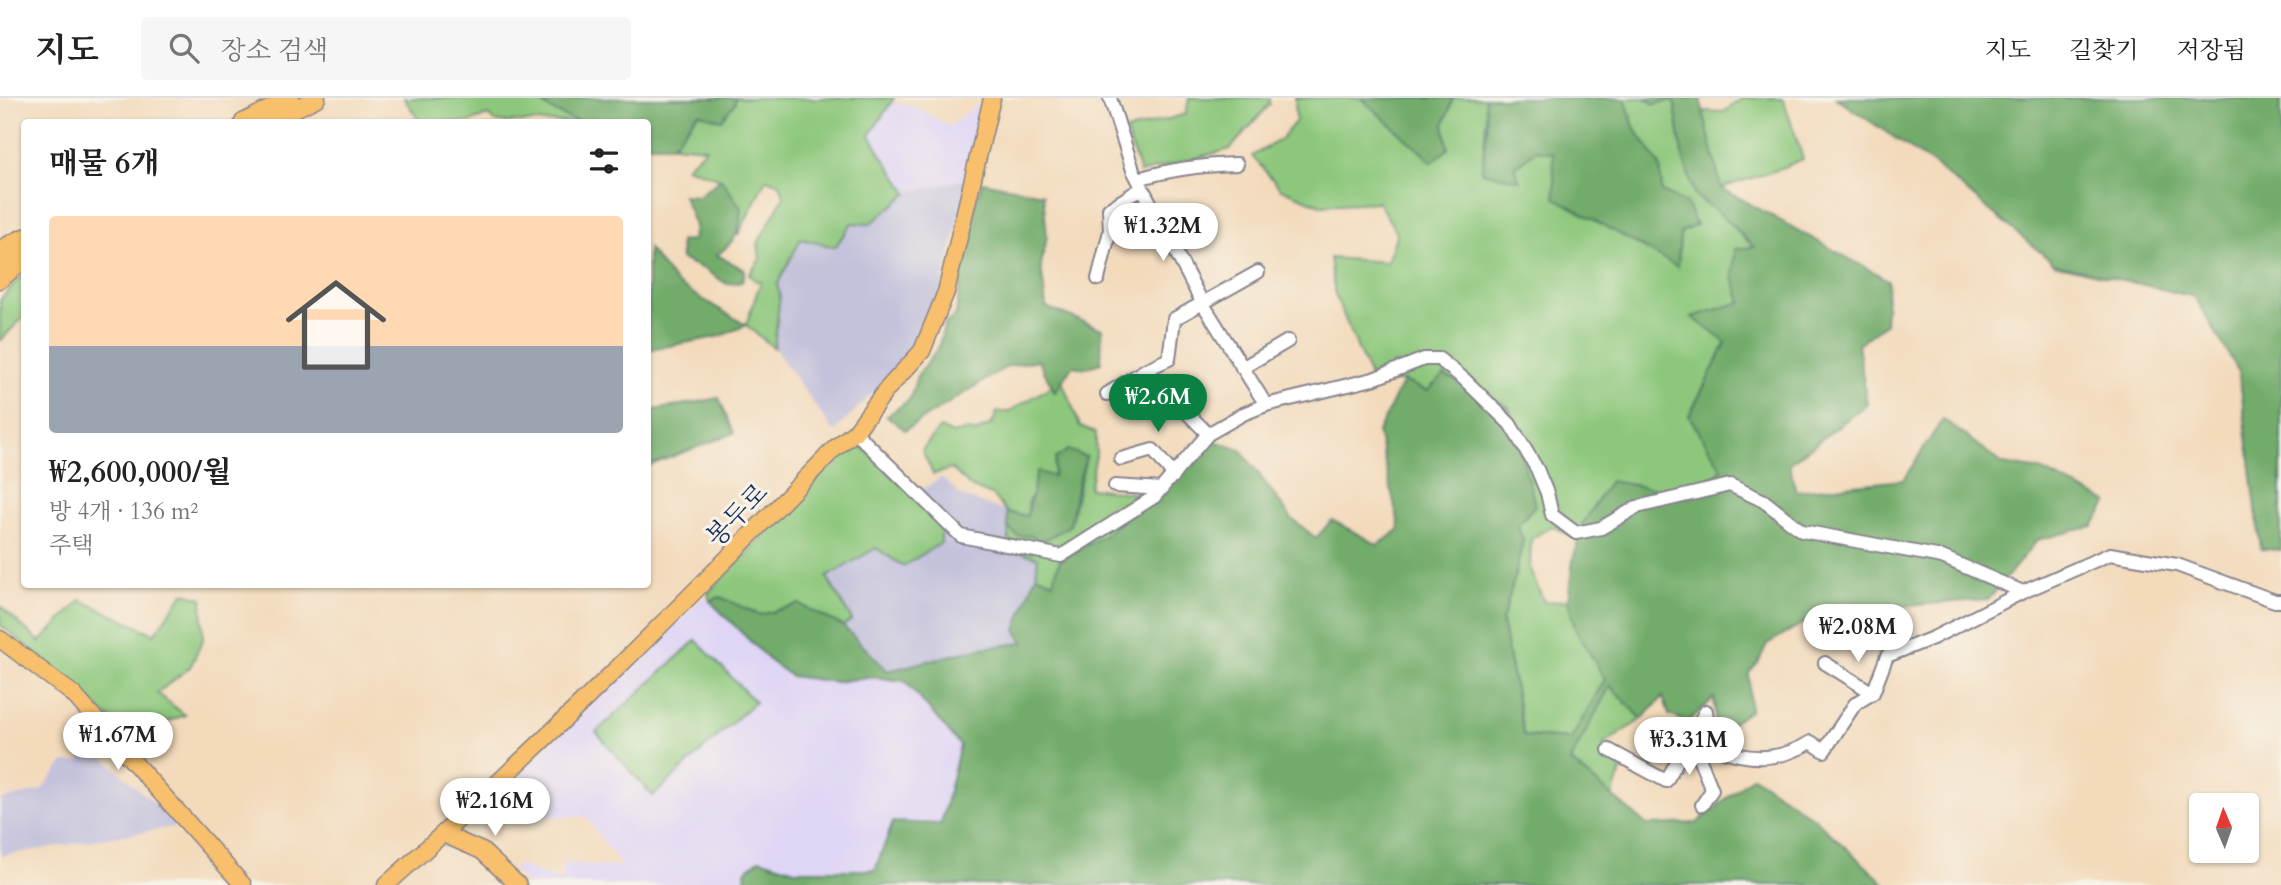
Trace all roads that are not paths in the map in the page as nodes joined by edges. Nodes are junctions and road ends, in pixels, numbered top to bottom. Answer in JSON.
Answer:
{"nodes":[{"id":1,"x":291,"y":98,"type":"edge"},
{"id":2,"x":317,"y":98,"type":"edge"},
{"id":3,"x":992,"y":98,"type":"edge"},
{"id":4,"x":1110,"y":98,"type":"edge"},
{"id":5,"x":249,"y":119,"type":"edge"},
{"id":6,"x":275,"y":119,"type":"edge"},
{"id":7,"x":1237,"y":164,"type":"dead end"},
{"id":8,"x":1140,"y":184,"type":"junction"},
{"id":9,"x":21,"y":240,"type":"edge"},
{"id":10,"x":21,"y":247,"type":"edge"},
{"id":11,"x":0,"y":250,"type":"edge"},
{"id":12,"x":21,"y":263,"type":"edge"},
{"id":13,"x":0,"y":264,"type":"edge"},
{"id":14,"x":1258,"y":272,"type":"dead end"},
{"id":15,"x":1097,"y":279,"type":"dead end"},
{"id":16,"x":0,"y":281,"type":"edge"},
{"id":17,"x":1203,"y":304,"type":"junction"},
{"id":18,"x":1288,"y":341,"type":"dead end"},
{"id":19,"x":1242,"y":368,"type":"junction"},
{"id":20,"x":1146,"y":370,"type":"junction"},
{"id":21,"x":1107,"y":394,"type":"dead end"},
{"id":22,"x":1266,"y":405,"type":"junction"},
{"id":23,"x":855,"y":432,"type":"junction"},
{"id":24,"x":1208,"y":434,"type":"junction"},
{"id":25,"x":1121,"y":459,"type":"dead end"},
{"id":26,"x":1174,"y":476,"type":"junction"},
{"id":27,"x":1115,"y":486,"type":"dead end"},
{"id":28,"x":1162,"y":489,"type":"junction"},
{"id":29,"x":2023,"y":592,"type":"junction"},
{"id":30,"x":2281,"y":601,"type":"edge"},
{"id":31,"x":0,"y":639,"type":"edge"},
{"id":32,"x":1825,"y":663,"type":"dead end"},
{"id":33,"x":1873,"y":693,"type":"junction"},
{"id":34,"x":1686,"y":745,"type":"junction"},
{"id":35,"x":1609,"y":750,"type":"dead end"},
{"id":36,"x":1702,"y":804,"type":"dead end"},
{"id":37,"x":443,"y":834,"type":"junction"},
{"id":38,"x":243,"y":885,"type":"edge"},
{"id":39,"x":386,"y":885,"type":"edge"},
{"id":40,"x":518,"y":885,"type":"edge"}],
"edges":[{"from":1,"to":5,"type":"main road"},
{"from":2,"to":6,"type":"main road"},
{"from":3,"to":23,"type":"main road","name":"봉두로"},
{"from":4,"to":8,"type":"street"},
{"from":7,"to":8,"type":"street"},
{"from":8,"to":15,"type":"street"},
{"from":8,"to":17,"type":"street"},
{"from":9,"to":11,"type":"highway"},
{"from":10,"to":13,"type":"main road"},
{"from":12,"to":16,"type":"main road"},
{"from":14,"to":17,"type":"street"},
{"from":17,"to":19,"type":"street"},
{"from":17,"to":20,"type":"street"},
{"from":18,"to":19,"type":"street"},
{"from":19,"to":22,"type":"street"},
{"from":20,"to":21,"type":"street"},
{"from":20,"to":24,"type":"street"},
{"from":22,"to":24,"type":"street"},
{"from":22,"to":29,"type":"street"},
{"from":23,"to":28,"type":"street"},
{"from":23,"to":37,"type":"main road","name":"봉두로"},
{"from":24,"to":26,"type":"street"},
{"from":25,"to":26,"type":"street"},
{"from":26,"to":28,"type":"street"},
{"from":27,"to":28,"type":"street"},
{"from":29,"to":30,"type":"street"},
{"from":29,"to":33,"type":"street"},
{"from":31,"to":38,"type":"main road"},
{"from":32,"to":33,"type":"street"},
{"from":33,"to":34,"type":"street"},
{"from":34,"to":35,"type":"street"},
{"from":34,"to":36,"type":"street"},
{"from":37,"to":39,"type":"main road","name":"봉두로"},
{"from":37,"to":40,"type":"main road"}]}
